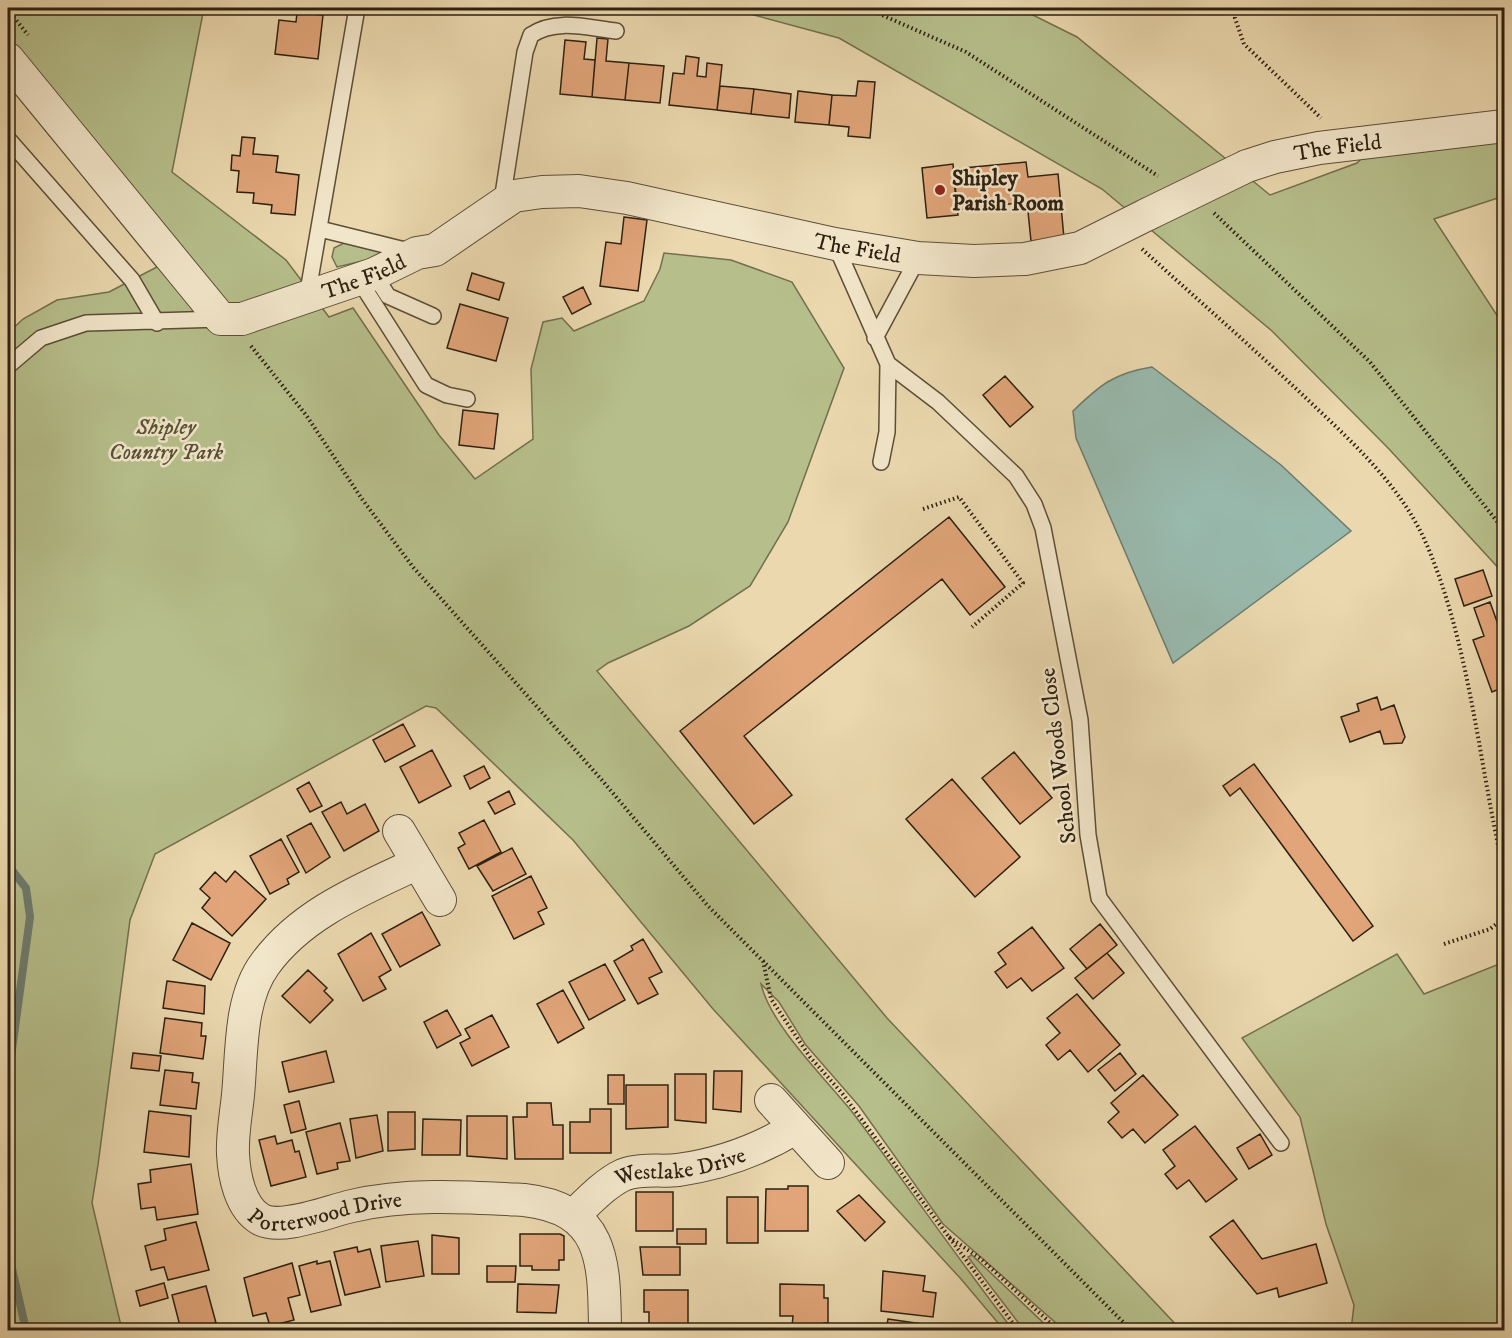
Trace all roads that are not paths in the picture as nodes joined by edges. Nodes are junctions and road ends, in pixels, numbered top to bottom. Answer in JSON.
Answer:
{"nodes":[{"id":1,"x":357,"y":8,"type":"edge"},
{"id":2,"x":616,"y":31,"type":"dead end"},
{"id":3,"x":8,"y":59,"type":"edge"},
{"id":4,"x":1504,"y":126,"type":"edge"},
{"id":5,"x":8,"y":139,"type":"edge"},
{"id":6,"x":501,"y":204,"type":"junction"},
{"id":7,"x":320,"y":229,"type":"junction"},
{"id":8,"x":835,"y":244,"type":"junction"},
{"id":9,"x":417,"y":253,"type":"junction"},
{"id":10,"x":918,"y":258,"type":"junction"},
{"id":11,"x":367,"y":277,"type":"junction"},
{"id":12,"x":307,"y":297,"type":"junction"},
{"id":13,"x":433,"y":316,"type":"dead end"},
{"id":14,"x":221,"y":319,"type":"junction"},
{"id":15,"x":157,"y":323,"type":"junction"},
{"id":16,"x":875,"y":338,"type":"junction"},
{"id":17,"x":888,"y":364,"type":"junction"},
{"id":18,"x":8,"y":366,"type":"edge"},
{"id":19,"x":467,"y":399,"type":"dead end"},
{"id":20,"x":881,"y":462,"type":"dead end"},
{"id":21,"x":399,"y":831,"type":"dead end"},
{"id":22,"x":418,"y":863,"type":"junction"},
{"id":23,"x":440,"y":900,"type":"dead end"},
{"id":24,"x":771,"y":1100,"type":"dead end"},
{"id":25,"x":795,"y":1128,"type":"junction"},
{"id":26,"x":1281,"y":1143,"type":"dead end"},
{"id":27,"x":828,"y":1163,"type":"dead end"},
{"id":28,"x":573,"y":1216,"type":"junction"},
{"id":29,"x":605,"y":1330,"type":"edge"}],
"edges":[{"from":1,"to":7,"type":"lane"},
{"from":2,"to":6,"type":"lane"},
{"from":3,"to":14,"type":"street"},
{"from":4,"to":10,"type":"street","name":"The Field","bridge":true},
{"from":5,"to":15,"type":"lane"},
{"from":6,"to":8,"type":"street","name":"The Field"},
{"from":6,"to":9,"type":"street","name":"The Field"},
{"from":7,"to":9,"type":"lane"},
{"from":7,"to":12,"type":"lane"},
{"from":8,"to":10,"type":"street","name":"The Field"},
{"from":8,"to":16,"type":"lane","name":"School Woods Close"},
{"from":9,"to":11,"type":"street","name":"The Field"},
{"from":10,"to":16,"type":"lane"},
{"from":11,"to":12,"type":"street","name":"The Field"},
{"from":11,"to":13,"type":"lane"},
{"from":11,"to":19,"type":"lane"},
{"from":12,"to":14,"type":"street","name":"The Field"},
{"from":14,"to":15,"type":"lane"},
{"from":15,"to":18,"type":"lane"},
{"from":16,"to":17,"type":"lane","name":"School Woods Close"},
{"from":17,"to":20,"type":"lane"},
{"from":17,"to":26,"type":"lane","name":"School Woods Close"},
{"from":21,"to":22,"type":"street"},
{"from":22,"to":23,"type":"street"},
{"from":22,"to":28,"type":"street","name":"Porterwood Drive"},
{"from":24,"to":25,"type":"street"},
{"from":25,"to":27,"type":"street"},
{"from":25,"to":28,"type":"street","name":"Westlake Drive"},
{"from":28,"to":29,"type":"street","name":"Porterwood Drive"}]}
